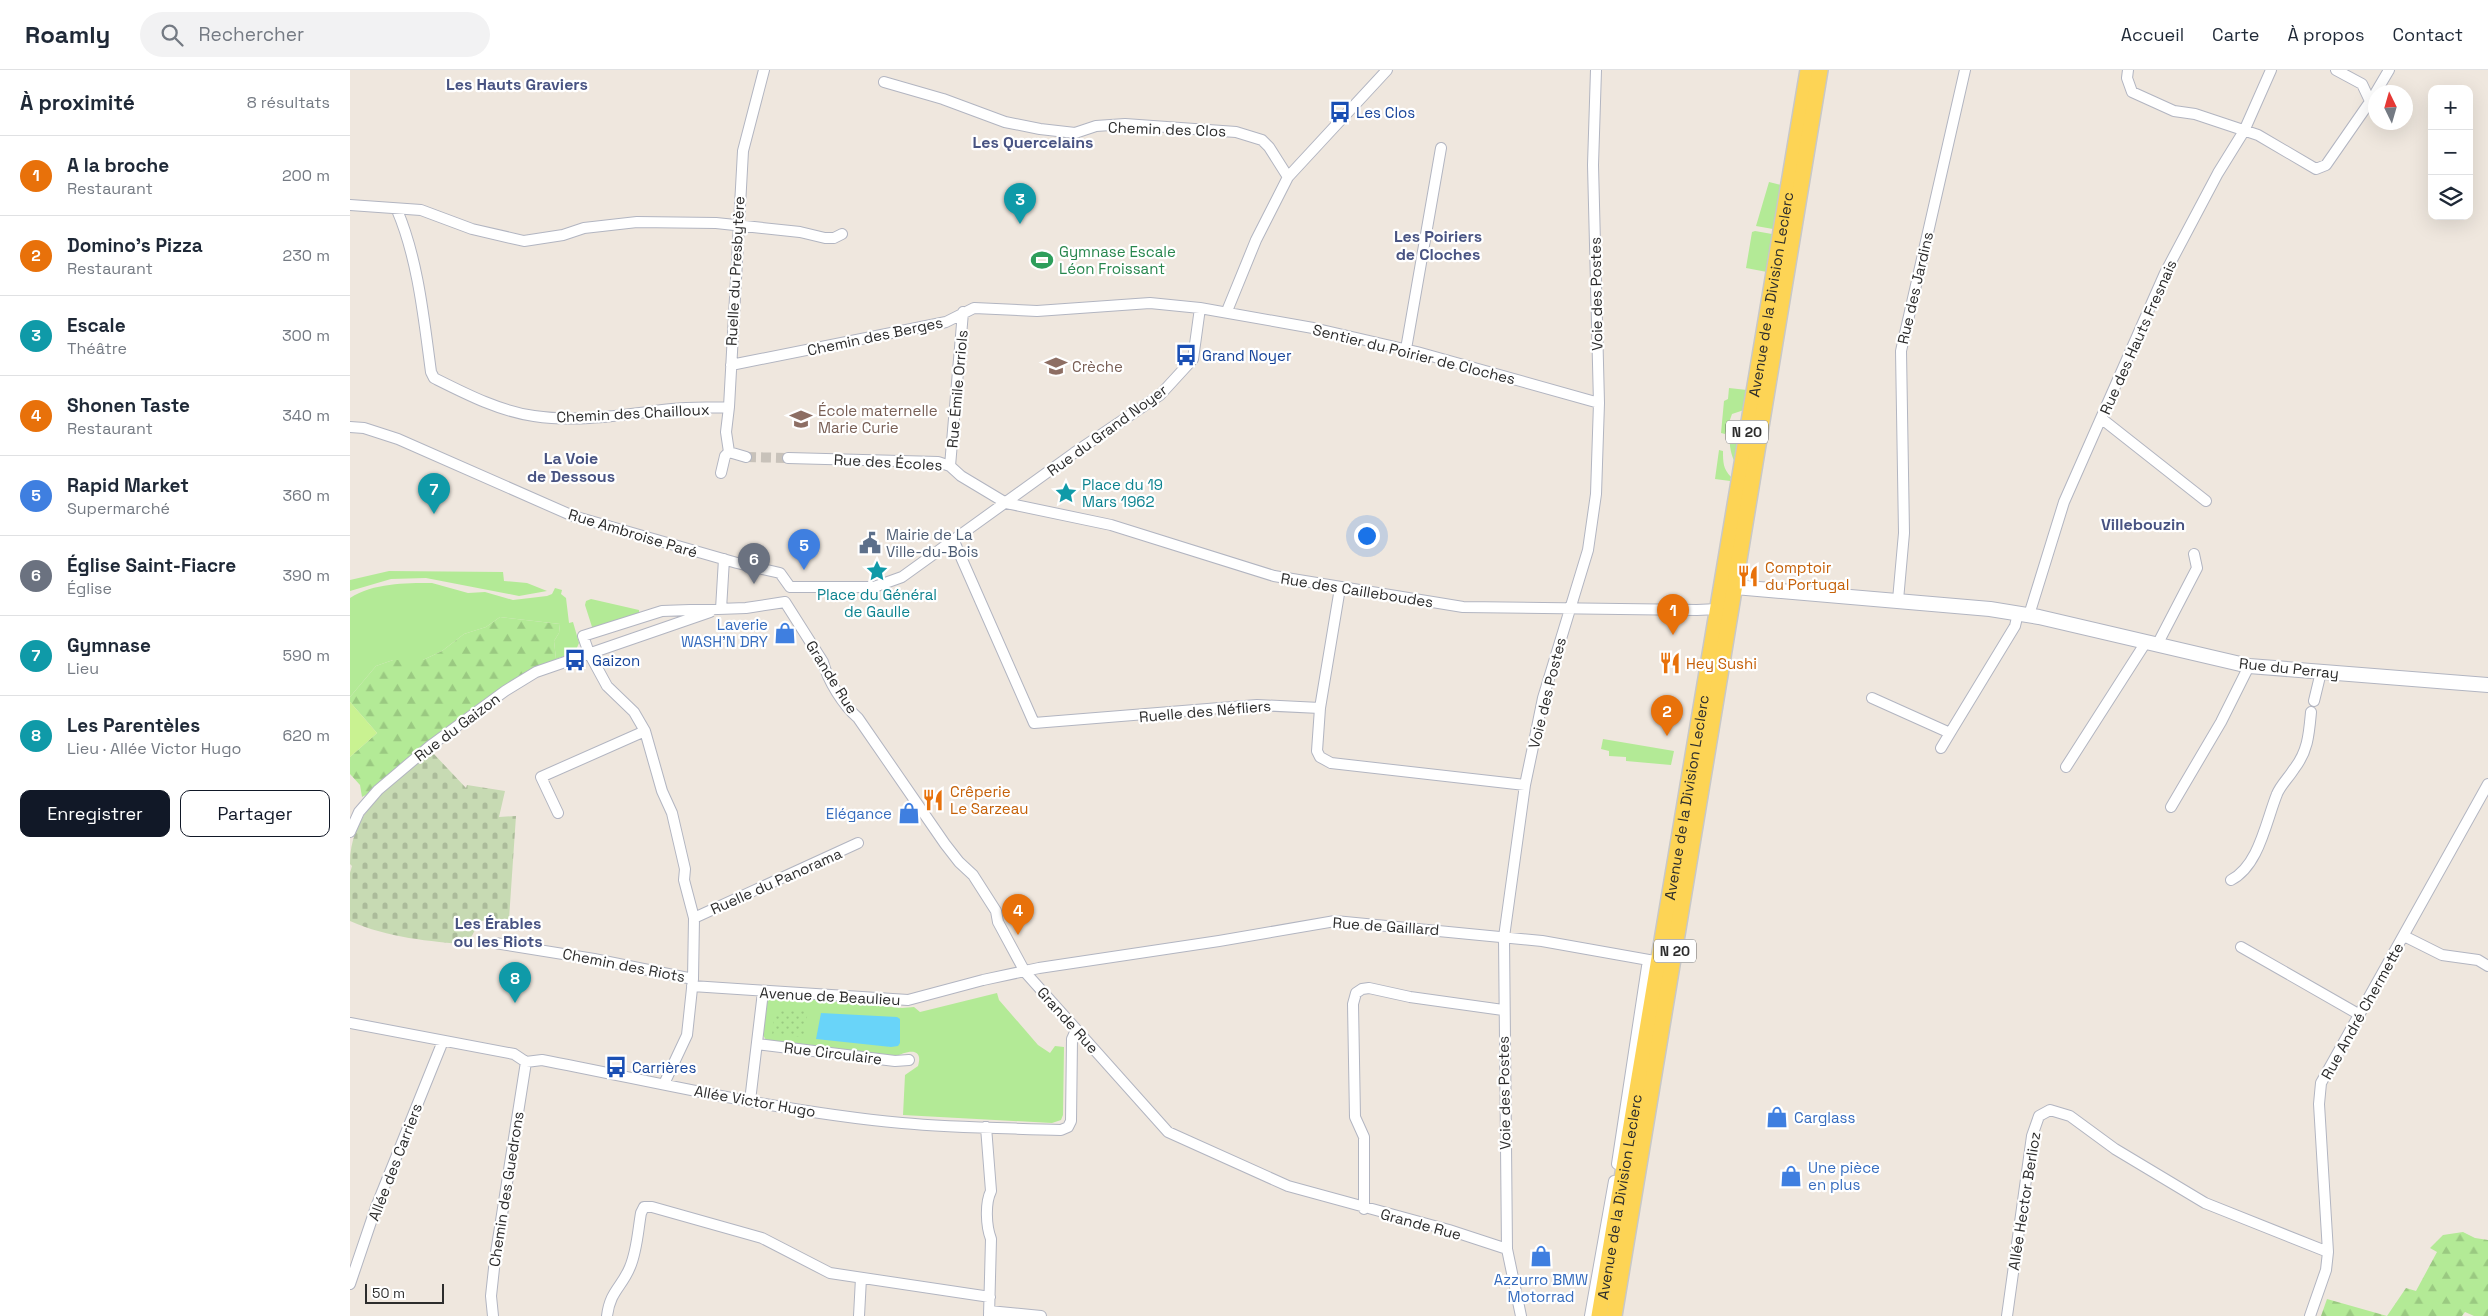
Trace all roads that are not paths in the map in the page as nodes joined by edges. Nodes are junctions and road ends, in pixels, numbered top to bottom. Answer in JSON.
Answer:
{"nodes":[{"id":1,"x":764,"y":70,"type":"edge"},
{"id":2,"x":1387,"y":70,"type":"edge"},
{"id":3,"x":1596,"y":70,"type":"edge"},
{"id":4,"x":1808,"y":70,"type":"edge"},
{"id":5,"x":1820,"y":70,"type":"edge"},
{"id":6,"x":1965,"y":70,"type":"edge"},
{"id":7,"x":2128,"y":70,"type":"edge"},
{"id":8,"x":2271,"y":70,"type":"edge"},
{"id":9,"x":2336,"y":70,"type":"edge"},
{"id":10,"x":2389,"y":70,"type":"edge"},
{"id":11,"x":884,"y":82,"type":"dead end"},
{"id":12,"x":2380,"y":85,"type":"edge"},
{"id":13,"x":2368,"y":90,"type":"edge"},
{"id":14,"x":2368,"y":103,"type":"edge"},
{"id":15,"x":2244,"y":131,"type":"junction"},
{"id":16,"x":1441,"y":148,"type":"dead end"},
{"id":17,"x":1288,"y":177,"type":"junction"},
{"id":18,"x":350,"y":205,"type":"edge"},
{"id":19,"x":397,"y":210,"type":"junction"},
{"id":20,"x":738,"y":226,"type":"junction"},
{"id":21,"x":842,"y":234,"type":"dead end"},
{"id":22,"x":1200,"y":308,"type":"junction"},
{"id":23,"x":1227,"y":311,"type":"junction"},
{"id":24,"x":963,"y":312,"type":"junction"},
{"id":25,"x":1406,"y":349,"type":"junction"},
{"id":26,"x":730,"y":365,"type":"junction"},
{"id":27,"x":1599,"y":403,"type":"junction"},
{"id":28,"x":729,"y":407,"type":"junction"},
{"id":29,"x":2102,"y":419,"type":"junction"},
{"id":30,"x":350,"y":427,"type":"edge"},
{"id":31,"x":729,"y":452,"type":"junction"},
{"id":32,"x":746,"y":457,"type":"tunnel mouth"},
{"id":33,"x":788,"y":458,"type":"tunnel mouth"},
{"id":34,"x":950,"y":466,"type":"junction"},
{"id":35,"x":721,"y":473,"type":"dead end"},
{"id":36,"x":1022,"y":491,"type":"junction"},
{"id":37,"x":2206,"y":501,"type":"dead end"},
{"id":38,"x":1006,"y":503,"type":"junction"},
{"id":39,"x":1026,"y":508,"type":"junction"},
{"id":40,"x":953,"y":539,"type":"junction"},
{"id":41,"x":2194,"y":554,"type":"dead end"},
{"id":42,"x":724,"y":559,"type":"junction"},
{"id":43,"x":790,"y":586,"type":"junction"},
{"id":44,"x":1735,"y":586,"type":"junction"},
{"id":45,"x":1340,"y":588,"type":"junction"},
{"id":46,"x":1898,"y":600,"type":"junction"},
{"id":47,"x":785,"y":602,"type":"junction"},
{"id":48,"x":1569,"y":608,"type":"junction"},
{"id":49,"x":1718,"y":608,"type":"junction"},
{"id":50,"x":721,"y":609,"type":"junction"},
{"id":51,"x":2028,"y":615,"type":"junction"},
{"id":52,"x":2152,"y":644,"type":"junction"},
{"id":53,"x":589,"y":653,"type":"junction"},
{"id":54,"x":2250,"y":666,"type":"junction"},
{"id":55,"x":2321,"y":672,"type":"junction"},
{"id":56,"x":2488,"y":685,"type":"edge"},
{"id":57,"x":1872,"y":698,"type":"dead end"},
{"id":58,"x":2314,"y":701,"type":"dead end"},
{"id":59,"x":1320,"y":708,"type":"junction"},
{"id":60,"x":2311,"y":712,"type":"dead end"},
{"id":61,"x":645,"y":731,"type":"junction"},
{"id":62,"x":1950,"y":733,"type":"junction"},
{"id":63,"x":1941,"y":748,"type":"dead end"},
{"id":64,"x":2066,"y":767,"type":"dead end"},
{"id":65,"x":2488,"y":784,"type":"edge"},
{"id":66,"x":1525,"y":785,"type":"junction"},
{"id":67,"x":2171,"y":807,"type":"dead end"},
{"id":68,"x":558,"y":813,"type":"dead end"},
{"id":69,"x":350,"y":832,"type":"edge"},
{"id":70,"x":858,"y":843,"type":"dead end"},
{"id":71,"x":2231,"y":880,"type":"dead end"},
{"id":72,"x":694,"y":918,"type":"junction"},
{"id":73,"x":1504,"y":936,"type":"junction"},
{"id":74,"x":2404,"y":936,"type":"junction"},
{"id":75,"x":495,"y":943,"type":"dead end"},
{"id":76,"x":2241,"y":947,"type":"dead end"},
{"id":77,"x":1654,"y":961,"type":"junction"},
{"id":78,"x":2488,"y":966,"type":"edge"},
{"id":79,"x":1025,"y":972,"type":"junction"},
{"id":80,"x":693,"y":983,"type":"junction"},
{"id":81,"x":763,"y":992,"type":"junction"},
{"id":82,"x":1503,"y":1010,"type":"junction"},
{"id":83,"x":2360,"y":1015,"type":"junction"},
{"id":84,"x":350,"y":1023,"type":"edge"},
{"id":85,"x":1076,"y":1030,"type":"junction"},
{"id":86,"x":443,"y":1041,"type":"junction"},
{"id":87,"x":757,"y":1044,"type":"junction"},
{"id":88,"x":909,"y":1060,"type":"dead end"},
{"id":89,"x":526,"y":1062,"type":"junction"},
{"id":90,"x":664,"y":1084,"type":"junction"},
{"id":91,"x":750,"y":1101,"type":"junction"},
{"id":92,"x":986,"y":1127,"type":"junction"},
{"id":93,"x":1615,"y":1175,"type":"junction"},
{"id":94,"x":1618,"y":1202,"type":"junction"},
{"id":95,"x":1364,"y":1208,"type":"junction"},
{"id":96,"x":1507,"y":1249,"type":"junction"},
{"id":97,"x":2328,"y":1252,"type":"junction"},
{"id":98,"x":861,"y":1278,"type":"junction"},
{"id":99,"x":350,"y":1284,"type":"edge"},
{"id":100,"x":990,"y":1297,"type":"junction"},
{"id":101,"x":989,"y":1314,"type":"edge"},
{"id":102,"x":493,"y":1316,"type":"edge"},
{"id":103,"x":607,"y":1316,"type":"edge"},
{"id":104,"x":859,"y":1316,"type":"edge"},
{"id":105,"x":1041,"y":1316,"type":"edge"},
{"id":106,"x":1521,"y":1316,"type":"edge"},
{"id":107,"x":1590,"y":1316,"type":"edge"},
{"id":108,"x":1599,"y":1316,"type":"edge"},
{"id":109,"x":1614,"y":1316,"type":"edge"},
{"id":110,"x":2007,"y":1316,"type":"edge"},
{"id":111,"x":2310,"y":1316,"type":"edge"}],
"edges":[{"from":1,"to":20,"type":"street","name":"Ruelle du Presbytère"},
{"from":2,"to":17,"type":"street"},
{"from":3,"to":27,"type":"street","name":"Voie des Postes"},
{"from":4,"to":49,"type":"main road","name":"Avenue de la Division Leclerc","number":"N 20"},
{"from":5,"to":44,"type":"main road","name":"Avenue de la Division Leclerc","number":"N 20"},
{"from":6,"to":46,"type":"street","name":"Rue des Jardins"},
{"from":7,"to":15,"type":"street"},
{"from":8,"to":15,"type":"street","name":"Rue des Hauts Fresnais"},
{"from":9,"to":13,"type":"street"},
{"from":10,"to":12,"type":"street"},
{"from":11,"to":17,"type":"street","name":"Chemin des Clos"},
{"from":14,"to":15,"type":"street"},
{"from":15,"to":29,"type":"street","name":"Rue des Hauts Fresnais"},
{"from":16,"to":25,"type":"street"},
{"from":17,"to":23,"type":"street"},
{"from":18,"to":19,"type":"street"},
{"from":19,"to":20,"type":"street"},
{"from":19,"to":28,"type":"street","name":"Chemin des Chailloux"},
{"from":20,"to":21,"type":"street"},
{"from":20,"to":26,"type":"street","name":"Ruelle du Presbytère"},
{"from":22,"to":23,"type":"street","name":"Chemin des Berges"},
{"from":22,"to":24,"type":"street","name":"Chemin des Berges"},
{"from":22,"to":36,"type":"street","name":"Rue du Grand Noyer"},
{"from":23,"to":25,"type":"street","name":"Sentier du Poirier de Cloches"},
{"from":24,"to":26,"type":"street","name":"Chemin des Berges"},
{"from":24,"to":34,"type":"street","name":"Rue Émile Orriols"},
{"from":25,"to":27,"type":"street","name":"Sentier du Poirier de Cloches"},
{"from":26,"to":28,"type":"street","name":"Ruelle du Presbytère"},
{"from":27,"to":48,"type":"street","name":"Voie des Postes"},
{"from":28,"to":31,"type":"street","name":"Ruelle du Presbytère"},
{"from":29,"to":37,"type":"street"},
{"from":29,"to":51,"type":"street","name":"Rue des Hauts Fresnais"},
{"from":30,"to":42,"type":"street","name":"Rue Ambroise Paré"},
{"from":31,"to":32,"type":"street"},
{"from":31,"to":35,"type":"street","name":"Ruelle du Presbytère"},
{"from":33,"to":34,"type":"street","name":"Rue des Écoles"},
{"from":34,"to":38,"type":"street","name":"Rue des Écoles"},
{"from":36,"to":38,"type":"street","name":"Rue du Grand Noyer"},
{"from":36,"to":39,"type":"street"},
{"from":38,"to":39,"type":"street","name":"Rue des Cailleboudes"},
{"from":38,"to":40,"type":"street","name":"Rue du Grand Noyer"},
{"from":39,"to":45,"type":"street","name":"Rue des Cailleboudes"},
{"from":40,"to":43,"type":"street","name":"Rue du Grand Noyer"},
{"from":40,"to":59,"type":"street","name":"Ruelle des Néfliers"},
{"from":41,"to":52,"type":"street"},
{"from":42,"to":43,"type":"street","name":"Rue Ambroise Paré"},
{"from":42,"to":50,"type":"street"},
{"from":43,"to":47,"type":"street"},
{"from":44,"to":46,"type":"street","name":"Rue du Perray"},
{"from":44,"to":49,"type":"street"},
{"from":44,"to":109,"type":"main road","name":"Avenue de la Division Leclerc","number":"N 20"},
{"from":45,"to":48,"type":"street","name":"Rue des Cailleboudes"},
{"from":45,"to":59,"type":"street"},
{"from":46,"to":51,"type":"street","name":"Rue du Perray"},
{"from":47,"to":50,"type":"street","name":"Rue du Gaizon"},
{"from":47,"to":79,"type":"street","name":"Grande Rue"},
{"from":48,"to":49,"type":"street","name":"Rue des Cailleboudes"},
{"from":48,"to":66,"type":"street","name":"Voie des Postes"},
{"from":49,"to":77,"type":"main road","name":"Avenue de la Division Leclerc","number":"N 20"},
{"from":50,"to":53,"type":"street","name":"Rue du Gaizon"},
{"from":50,"to":53,"type":"street","name":"Rue du Gaizon"},
{"from":51,"to":52,"type":"street","name":"Rue du Perray"},
{"from":51,"to":62,"type":"street","name":"Rue des Hauts Fresnais"},
{"from":52,"to":54,"type":"street","name":"Rue du Perray"},
{"from":52,"to":64,"type":"street"},
{"from":53,"to":61,"type":"street"},
{"from":53,"to":69,"type":"street","name":"Rue du Gaizon"},
{"from":54,"to":55,"type":"street","name":"Rue du Perray"},
{"from":54,"to":67,"type":"street"},
{"from":55,"to":56,"type":"street","name":"Rue du Perray"},
{"from":55,"to":58,"type":"street"},
{"from":57,"to":62,"type":"street"},
{"from":59,"to":66,"type":"street"},
{"from":60,"to":71,"type":"street"},
{"from":61,"to":68,"type":"street"},
{"from":61,"to":72,"type":"street"},
{"from":62,"to":63,"type":"street","name":"Rue des Hauts Fresnais"},
{"from":65,"to":74,"type":"street","name":"Rue André Chermette"},
{"from":66,"to":73,"type":"street","name":"Voie des Postes"},
{"from":70,"to":72,"type":"street","name":"Ruelle du Panorama"},
{"from":72,"to":80,"type":"street"},
{"from":73,"to":77,"type":"street","name":"Rue de Gaillard"},
{"from":73,"to":79,"type":"street","name":"Rue de Gaillard"},
{"from":73,"to":82,"type":"street","name":"Voie des Postes"},
{"from":74,"to":78,"type":"street"},
{"from":74,"to":83,"type":"street","name":"Rue André Chermette"},
{"from":75,"to":80,"type":"street","name":"Chemin des Riots"},
{"from":76,"to":83,"type":"street"},
{"from":77,"to":93,"type":"street"},
{"from":77,"to":94,"type":"main road","name":"Avenue de la Division Leclerc","number":"N 20"},
{"from":79,"to":81,"type":"street","name":"Avenue de Beaulieu"},
{"from":79,"to":85,"type":"street","name":"Grande Rue"},
{"from":80,"to":81,"type":"street","name":"Avenue de Beaulieu"},
{"from":80,"to":90,"type":"street"},
{"from":81,"to":87,"type":"street"},
{"from":82,"to":95,"type":"street"},
{"from":82,"to":96,"type":"street","name":"Voie des Postes"},
{"from":83,"to":97,"type":"street","name":"Rue André Chermette"},
{"from":84,"to":86,"type":"street","name":"Allée Victor Hugo"},
{"from":85,"to":92,"type":"street","name":"Allée Victor Hugo"},
{"from":85,"to":95,"type":"street","name":"Grande Rue"},
{"from":86,"to":89,"type":"street","name":"Allée Victor Hugo"},
{"from":86,"to":99,"type":"street","name":"Allée des Carriers"},
{"from":87,"to":88,"type":"street","name":"Rue Circulaire"},
{"from":87,"to":91,"type":"street"},
{"from":89,"to":90,"type":"street","name":"Allée Victor Hugo"},
{"from":89,"to":102,"type":"street","name":"Chemin des Guedrons"},
{"from":90,"to":91,"type":"street","name":"Allée Victor Hugo"},
{"from":91,"to":92,"type":"street","name":"Allée Victor Hugo"},
{"from":92,"to":100,"type":"street"},
{"from":93,"to":94,"type":"street"},
{"from":93,"to":107,"type":"street"},
{"from":94,"to":108,"type":"main road","name":"Avenue de la Division Leclerc","number":"N 20"},
{"from":95,"to":96,"type":"street","name":"Grande Rue"},
{"from":96,"to":106,"type":"street","name":"Voie des Postes"},
{"from":97,"to":110,"type":"street","name":"Allée Hector Berlioz"},
{"from":97,"to":111,"type":"street","name":"Rue André Chermette"},
{"from":98,"to":100,"type":"street"},
{"from":98,"to":103,"type":"street"},
{"from":98,"to":104,"type":"street"},
{"from":100,"to":101,"type":"street"},
{"from":101,"to":105,"type":"street"}]}
